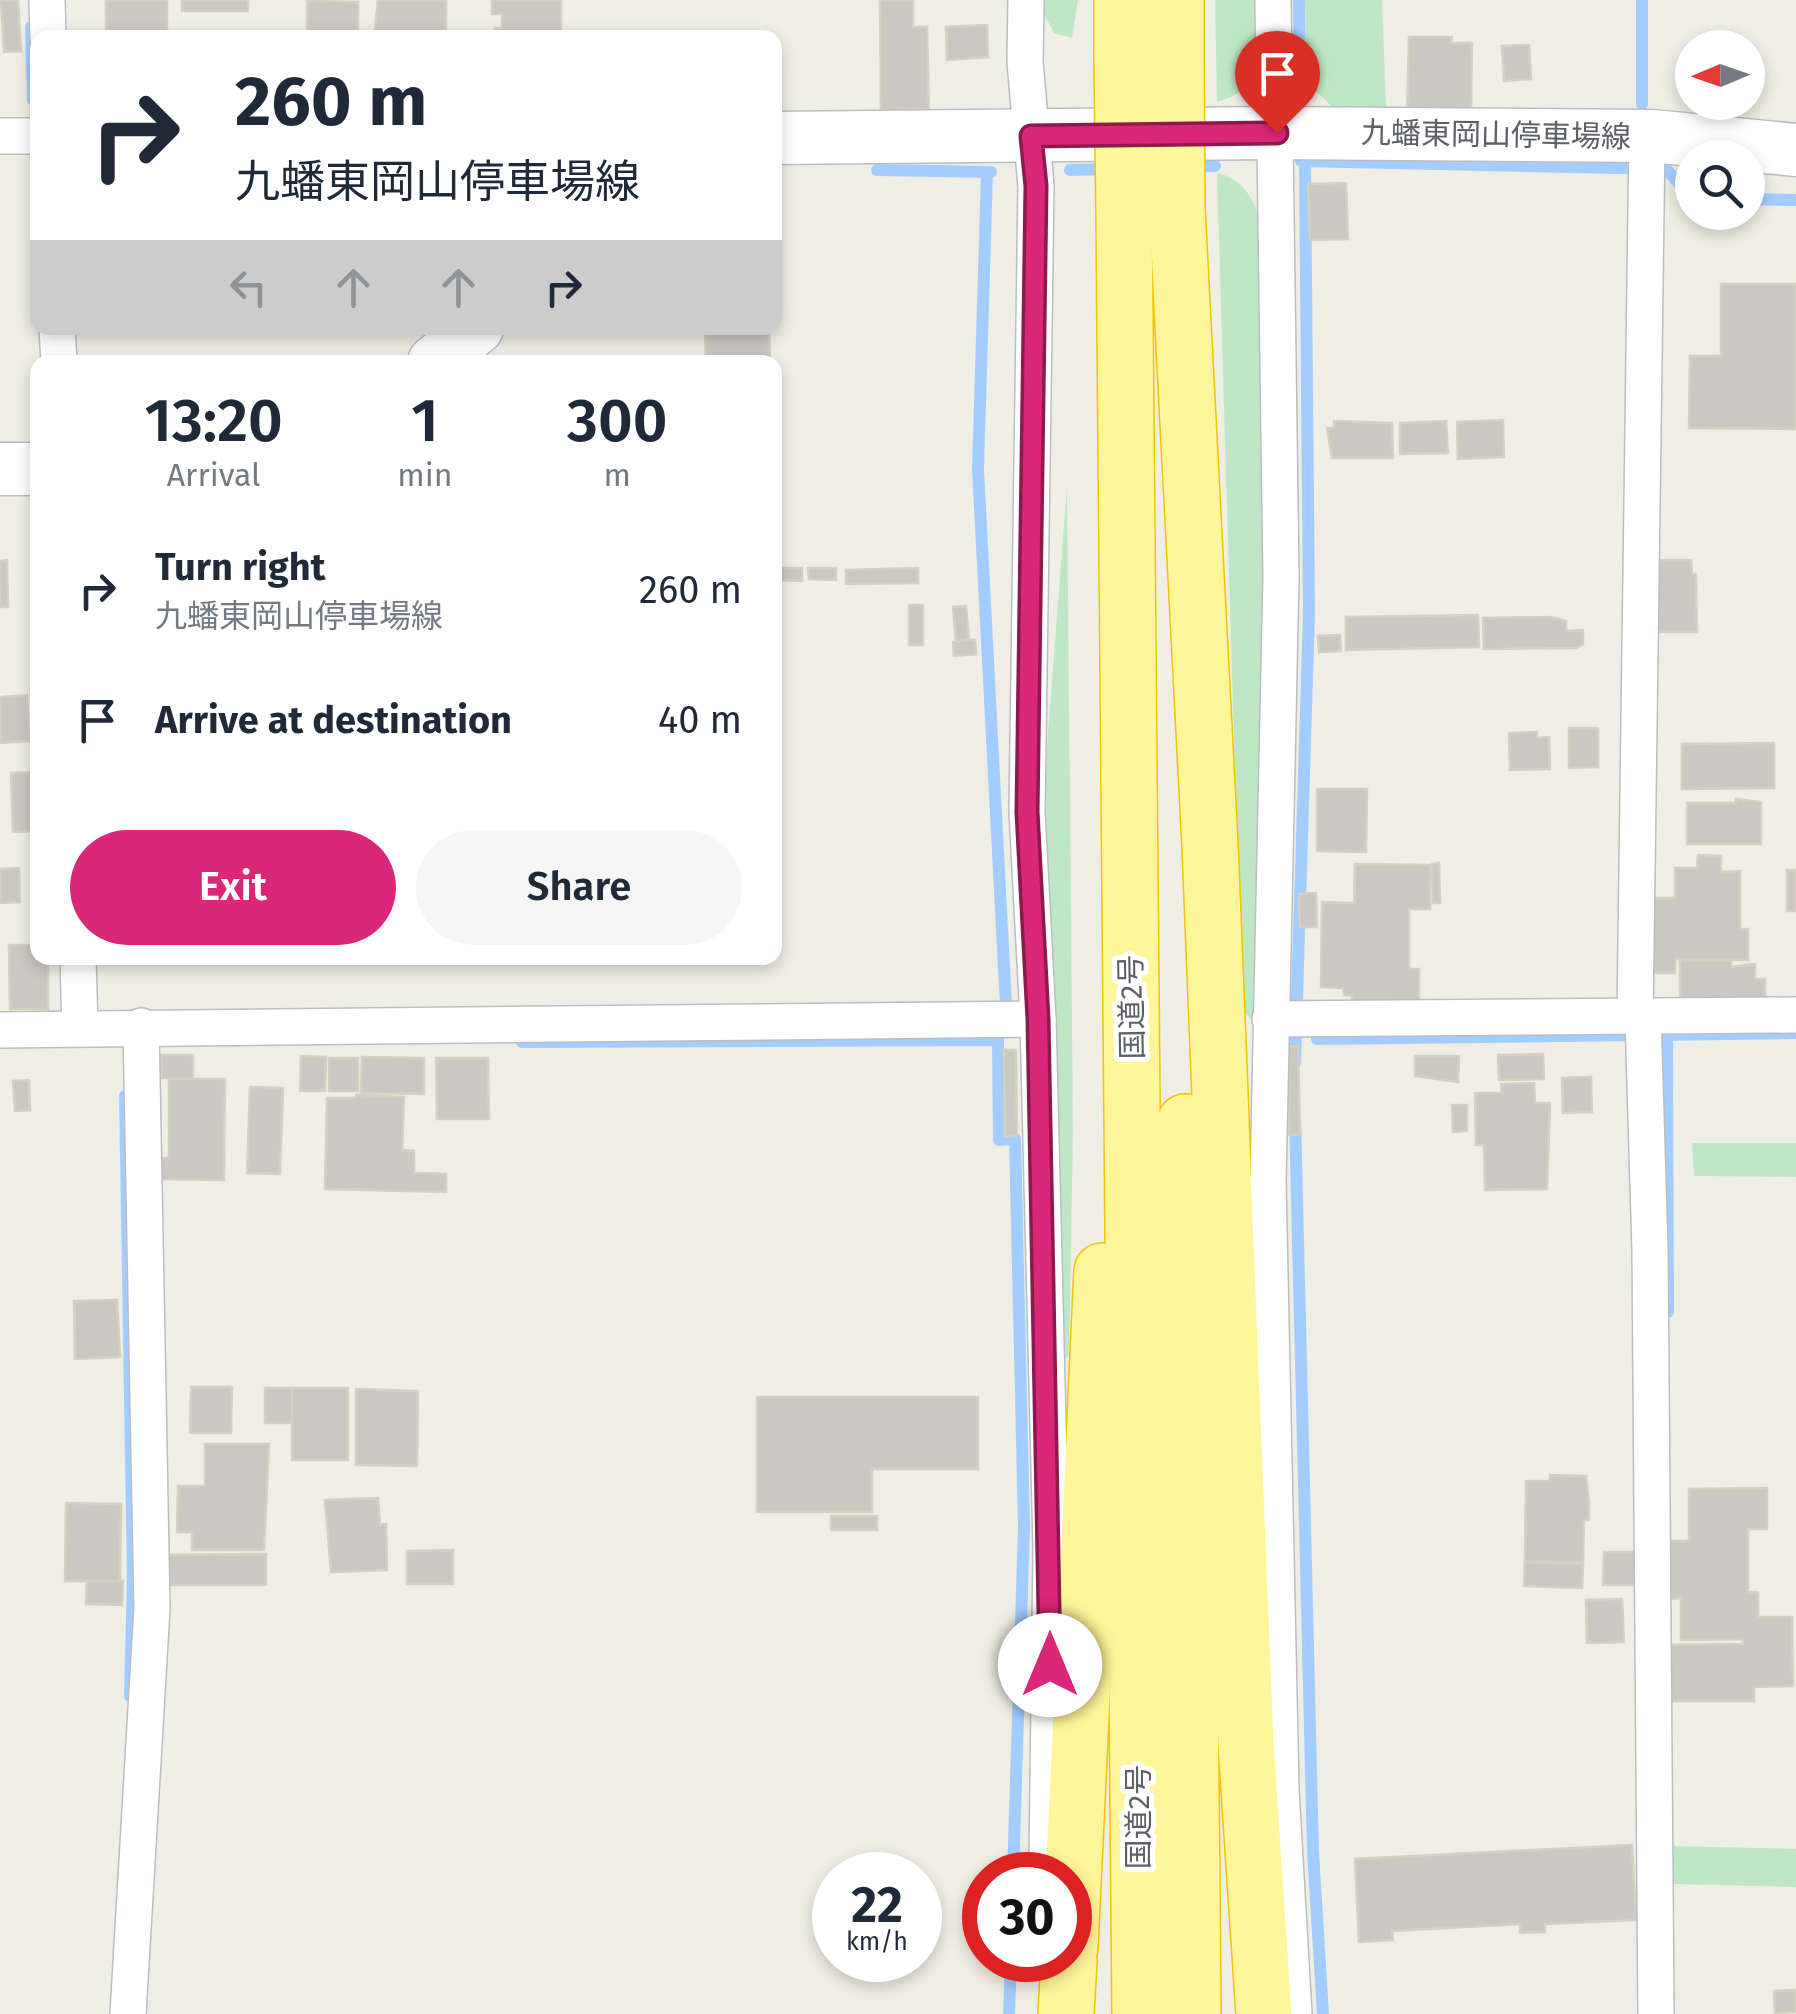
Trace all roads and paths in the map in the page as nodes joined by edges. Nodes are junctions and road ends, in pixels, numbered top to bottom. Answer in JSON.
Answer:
{"nodes":[{"id":1,"x":47,"y":0,"type":"edge"},
{"id":2,"x":1026,"y":0,"type":"edge"},
{"id":3,"x":1122,"y":0,"type":"edge"},
{"id":4,"x":1176,"y":0,"type":"edge"},
{"id":5,"x":1273,"y":0,"type":"edge"},
{"id":6,"x":48,"y":30,"type":"edge"},
{"id":7,"x":1277,"y":133,"type":"junction"},
{"id":8,"x":0,"y":136,"type":"edge"},
{"id":9,"x":30,"y":136,"type":"edge"},
{"id":10,"x":1031,"y":136,"type":"junction"},
{"id":11,"x":782,"y":138,"type":"edge"},
{"id":12,"x":1796,"y":150,"type":"edge"},
{"id":13,"x":1647,"y":157,"type":"junction"},
{"id":14,"x":1150,"y":209,"type":"junction"},
{"id":15,"x":467,"y":335,"type":"edge"},
{"id":16,"x":443,"y":355,"type":"edge"},
{"id":17,"x":0,"y":469,"type":"edge"},
{"id":18,"x":30,"y":470,"type":"edge"},
{"id":19,"x":77,"y":965,"type":"edge"},
{"id":20,"x":1796,"y":1015,"type":"edge"},
{"id":21,"x":1038,"y":1019,"type":"junction"},
{"id":22,"x":1287,"y":1019,"type":"junction"},
{"id":23,"x":1642,"y":1026,"type":"junction"},
{"id":24,"x":69,"y":1029,"type":"junction"},
{"id":25,"x":0,"y":1030,"type":"edge"},
{"id":26,"x":141,"y":1039,"type":"junction"},
{"id":27,"x":1134,"y":1143,"type":"junction"},
{"id":28,"x":1046,"y":1852,"type":"edge"},
{"id":29,"x":1075,"y":1852,"type":"edge"},
{"id":30,"x":1042,"y":1982,"type":"edge"},
{"id":31,"x":1068,"y":1982,"type":"edge"},
{"id":32,"x":128,"y":2014,"type":"edge"},
{"id":33,"x":1041,"y":2014,"type":"edge"},
{"id":34,"x":1066,"y":2014,"type":"edge"},
{"id":35,"x":1140,"y":2014,"type":"edge"},
{"id":36,"x":1193,"y":2014,"type":"edge"},
{"id":37,"x":1264,"y":2014,"type":"edge"},
{"id":38,"x":1294,"y":2014,"type":"edge"},
{"id":39,"x":1656,"y":2014,"type":"edge"}],
"edges":[{"from":1,"to":6,"type":"street"},
{"from":2,"to":10,"type":"street"},
{"from":3,"to":14,"type":"highway","name":"国道2号","bridge":true},
{"from":4,"to":14,"type":"highway","name":"国道2号","bridge":true},
{"from":5,"to":7,"type":"street"},
{"from":7,"to":10,"type":"main road","name":"九蟠東岡山停車場線"},
{"from":7,"to":13,"type":"main road","name":"九蟠東岡山停車場線"},
{"from":7,"to":22,"type":"street"},
{"from":8,"to":9,"type":"street"},
{"from":10,"to":11,"type":"main road","name":"九蟠東岡山停車場線"},
{"from":10,"to":21,"type":"street"},
{"from":12,"to":13,"type":"main road","name":"九蟠東岡山停車場線"},
{"from":13,"to":23,"type":"street"},
{"from":14,"to":27,"type":"highway","name":"国道2号"},
{"from":14,"to":36,"type":"highway","name":"国道2号"},
{"from":14,"to":37,"type":"highway"},
{"from":15,"to":16,"type":"main road"},
{"from":17,"to":18,"type":"main road"},
{"from":19,"to":24,"type":"street"},
{"from":20,"to":23,"type":"street"},
{"from":21,"to":26,"type":"street"},
{"from":21,"to":28,"type":"street"},
{"from":22,"to":23,"type":"street"},
{"from":22,"to":38,"type":"street"},
{"from":23,"to":39,"type":"street"},
{"from":24,"to":25,"type":"street"},
{"from":24,"to":26,"type":"street"},
{"from":26,"to":32,"type":"street"},
{"from":27,"to":29,"type":"highway"},
{"from":27,"to":35,"type":"highway","name":"国道2号"},
{"from":30,"to":33,"type":"street"},
{"from":31,"to":34,"type":"highway"}]}
